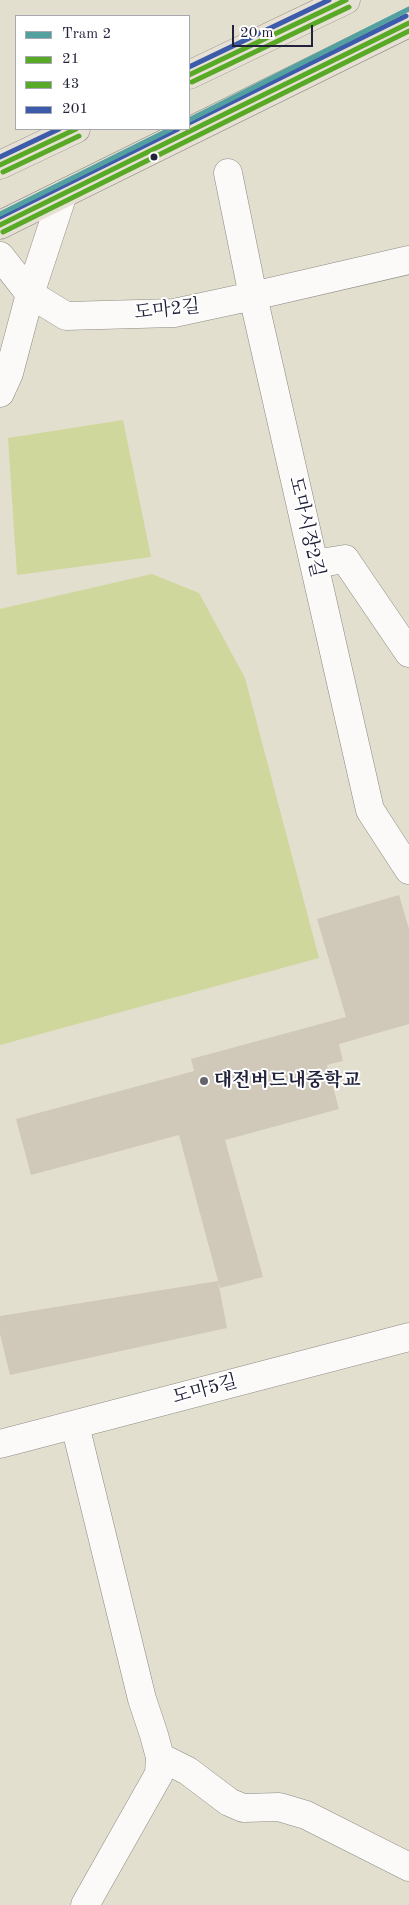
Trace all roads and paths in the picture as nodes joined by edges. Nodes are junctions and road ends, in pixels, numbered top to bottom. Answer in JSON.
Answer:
{"nodes":[{"id":1,"x":346,"y":0,"type":"edge"},
{"id":2,"x":409,"y":24,"type":"edge"},
{"id":3,"x":190,"y":75,"type":"edge"},
{"id":4,"x":74,"y":130,"type":"edge"},
{"id":5,"x":0,"y":165,"type":"edge"},
{"id":6,"x":228,"y":173,"type":"dead end"},
{"id":7,"x":63,"y":194,"type":"junction"},
{"id":8,"x":0,"y":225,"type":"edge"},
{"id":9,"x":0,"y":256,"type":"edge"},
{"id":10,"x":409,"y":260,"type":"edge"},
{"id":11,"x":30,"y":294,"type":"junction"},
{"id":12,"x":253,"y":296,"type":"junction"},
{"id":13,"x":0,"y":393,"type":"edge"},
{"id":14,"x":314,"y":564,"type":"junction"},
{"id":15,"x":409,"y":653,"type":"edge"},
{"id":16,"x":409,"y":870,"type":"edge"},
{"id":17,"x":409,"y":1337,"type":"edge"},
{"id":18,"x":75,"y":1425,"type":"junction"},
{"id":19,"x":0,"y":1444,"type":"edge"},
{"id":20,"x":160,"y":1757,"type":"junction"},
{"id":21,"x":409,"y":1866,"type":"edge"},
{"id":22,"x":85,"y":1905,"type":"edge"}],
"edges":[{"from":1,"to":3,"type":"main road"},
{"from":2,"to":7,"type":"main road"},
{"from":4,"to":5,"type":"main road"},
{"from":6,"to":12,"type":"street","name":"도마시장2길"},
{"from":7,"to":8,"type":"main road"},
{"from":7,"to":11,"type":"street"},
{"from":9,"to":11,"type":"street"},
{"from":10,"to":12,"type":"street","name":"도마2길"},
{"from":11,"to":12,"type":"street","name":"도마2길"},
{"from":11,"to":13,"type":"street"},
{"from":12,"to":14,"type":"street","name":"도마시장2길"},
{"from":14,"to":15,"type":"street"},
{"from":14,"to":16,"type":"street","name":"도마시장2길"},
{"from":17,"to":18,"type":"street","name":"도마5길"},
{"from":18,"to":19,"type":"street","name":"도마5길"},
{"from":18,"to":20,"type":"street"},
{"from":20,"to":21,"type":"street"},
{"from":20,"to":22,"type":"street"}]}
